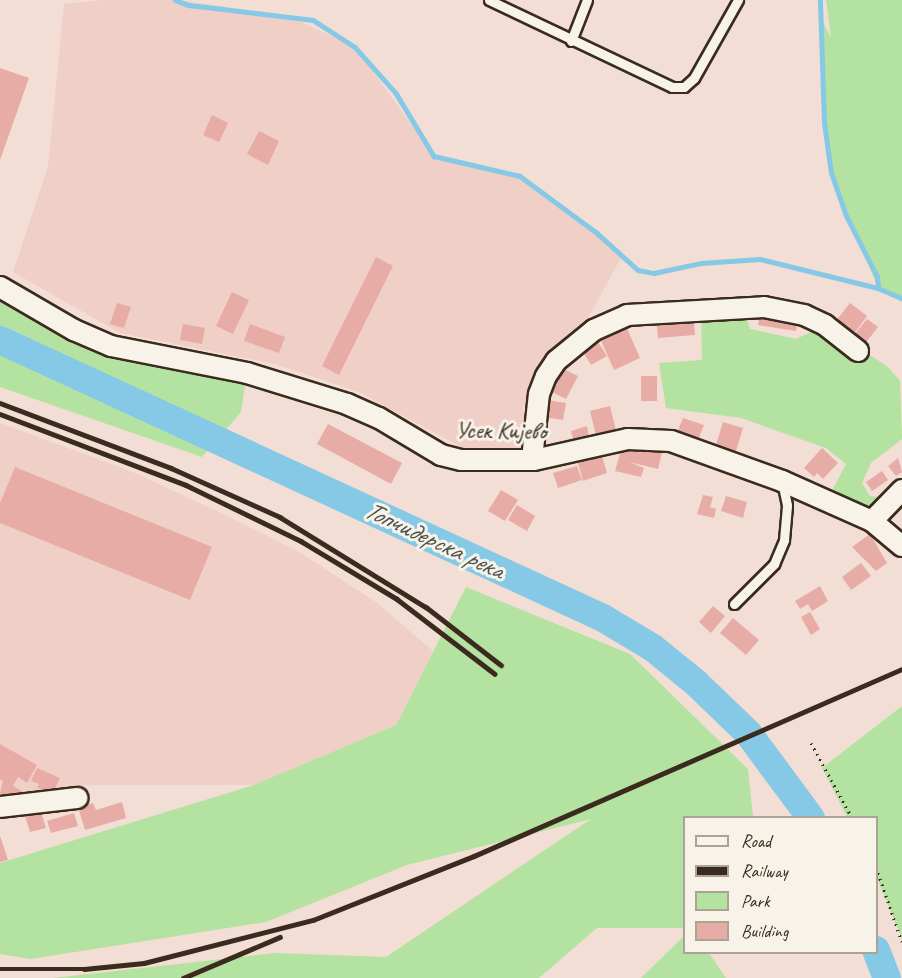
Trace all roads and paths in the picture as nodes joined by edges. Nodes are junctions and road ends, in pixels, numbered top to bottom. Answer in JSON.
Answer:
{"nodes":[{"id":1,"x":489,"y":0,"type":"edge"},
{"id":2,"x":587,"y":0,"type":"edge"},
{"id":3,"x":738,"y":0,"type":"edge"},
{"id":4,"x":571,"y":41,"type":"junction"},
{"id":5,"x":0,"y":287,"type":"edge"},
{"id":6,"x":858,"y":351,"type":"dead end"},
{"id":7,"x":532,"y":459,"type":"junction"},
{"id":8,"x":782,"y":481,"type":"junction"},
{"id":9,"x":902,"y":490,"type":"edge"},
{"id":10,"x":872,"y":521,"type":"junction"},
{"id":11,"x":902,"y":546,"type":"edge"},
{"id":12,"x":734,"y":604,"type":"dead end"},
{"id":13,"x":811,"y":743,"type":"dead end"},
{"id":14,"x":77,"y":798,"type":"dead end"},
{"id":15,"x":0,"y":807,"type":"edge"},
{"id":16,"x":851,"y":816,"type":"edge"},
{"id":17,"x":878,"y":873,"type":"edge"},
{"id":18,"x":902,"y":942,"type":"edge"}],
"edges":[{"from":1,"to":4,"type":"lane"},
{"from":2,"to":4,"type":"lane"},
{"from":3,"to":4,"type":"lane"},
{"from":5,"to":7,"type":"street","name":"Усек Кијево"},
{"from":6,"to":7,"type":"street"},
{"from":7,"to":8,"type":"street","name":"Усек Кијево"},
{"from":8,"to":10,"type":"street","name":"Усек Кијево"},
{"from":8,"to":12,"type":"lane"},
{"from":9,"to":10,"type":"street"},
{"from":10,"to":11,"type":"street","name":"Усек Кијево"},
{"from":13,"to":16,"type":"path"},
{"from":14,"to":15,"type":"street"},
{"from":17,"to":18,"type":"path"}]}
